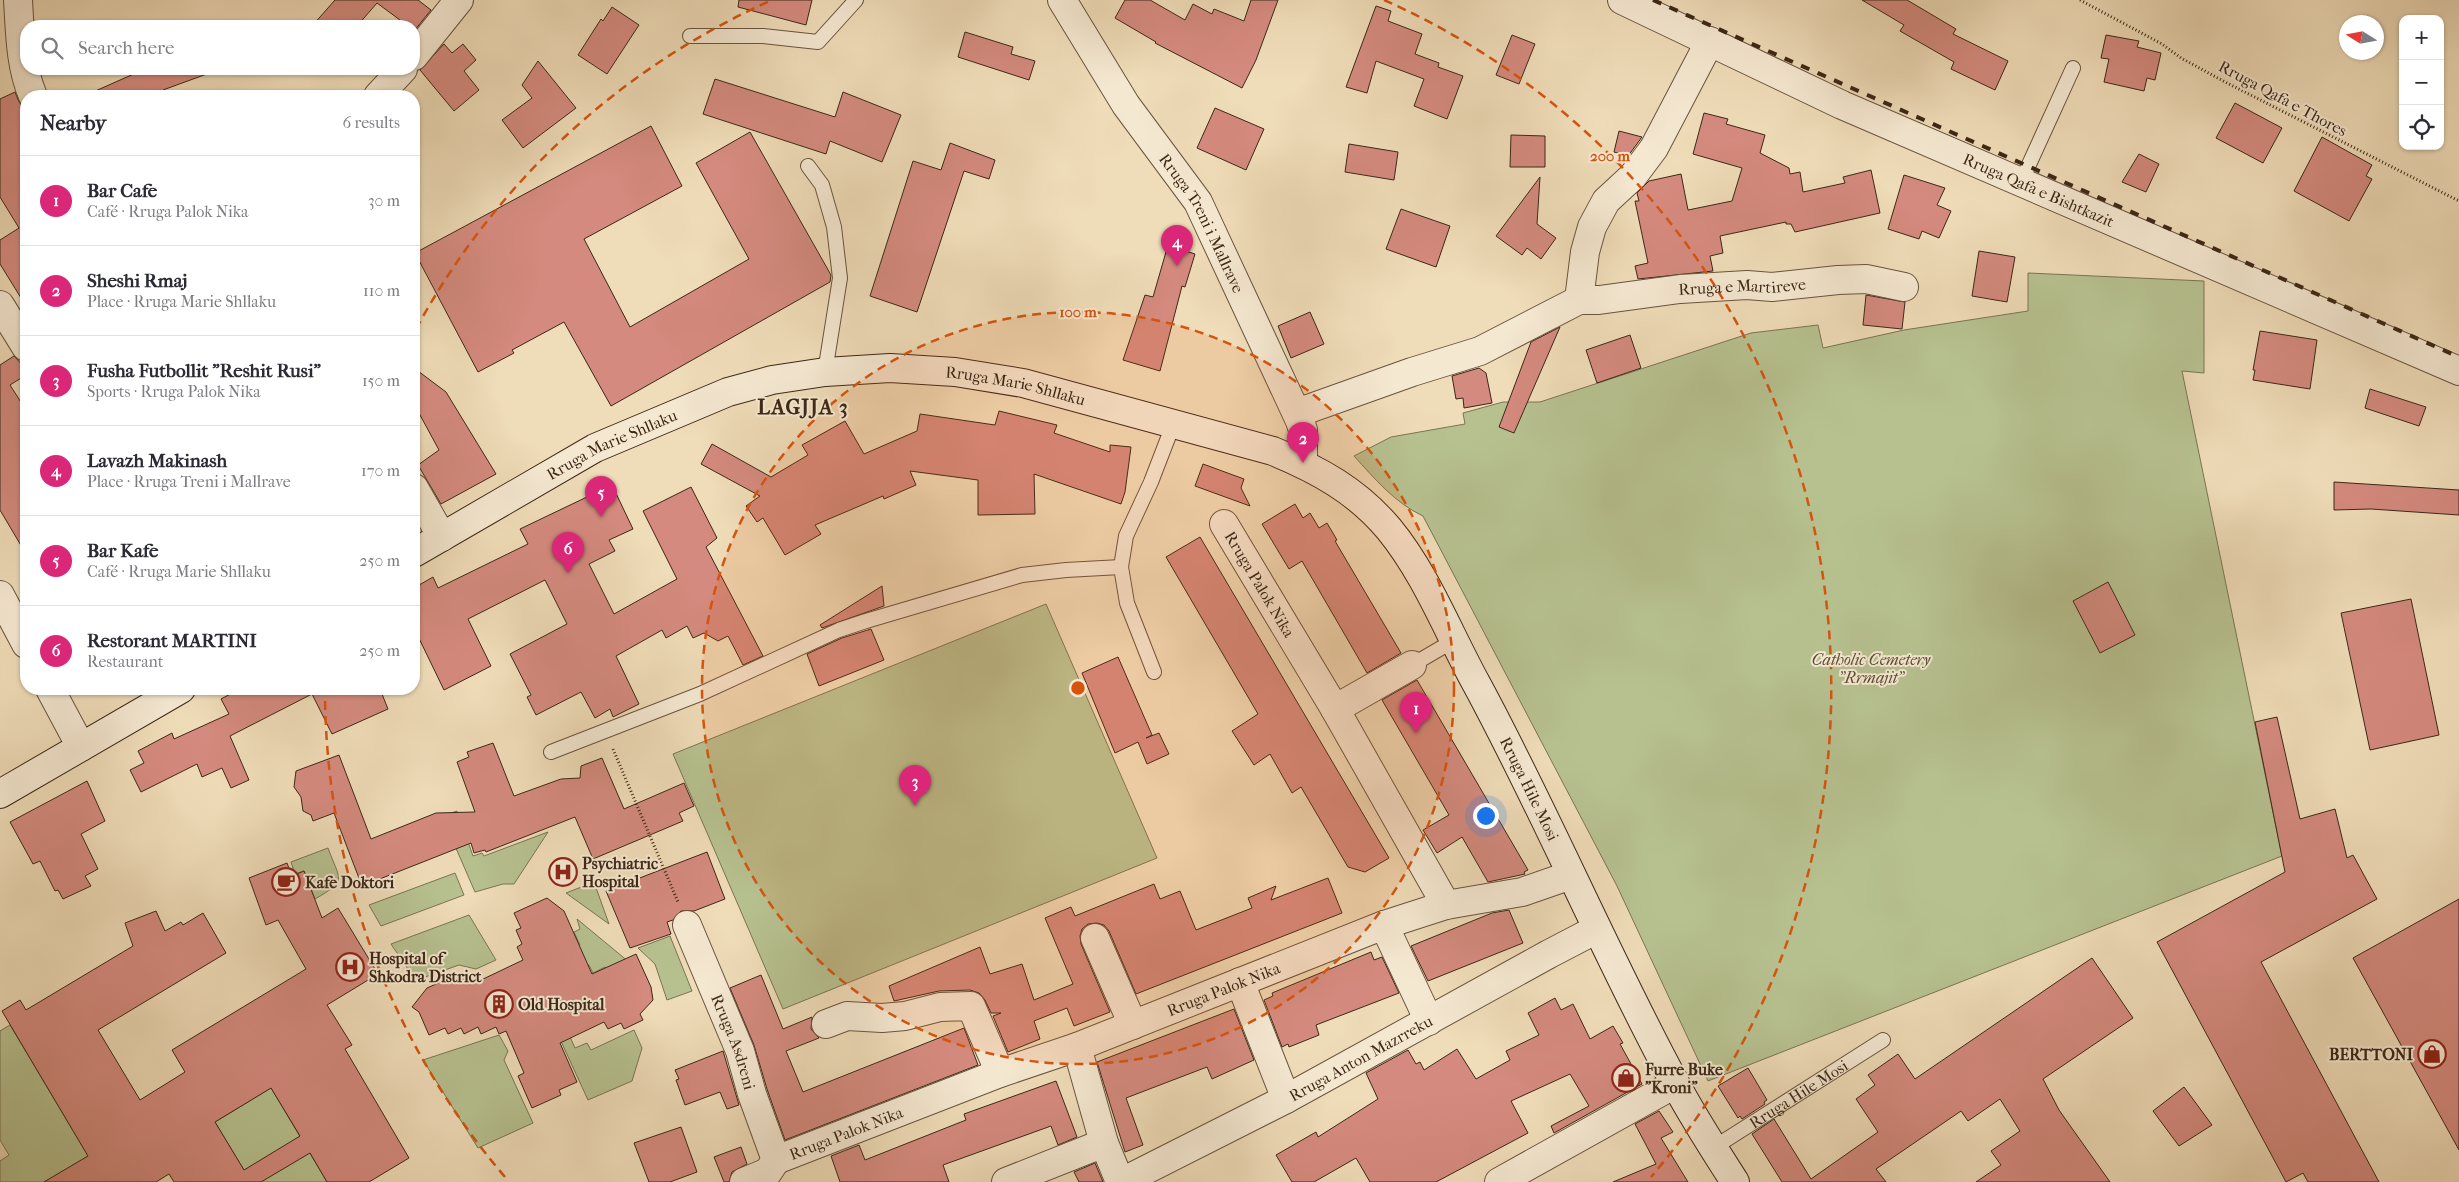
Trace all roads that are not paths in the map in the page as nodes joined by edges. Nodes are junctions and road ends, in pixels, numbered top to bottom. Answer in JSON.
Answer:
{"nodes":[{"id":1,"x":18,"y":0,"type":"edge"},
{"id":2,"x":459,"y":0,"type":"edge"},
{"id":3,"x":856,"y":0,"type":"edge"},
{"id":4,"x":1062,"y":0,"type":"edge"},
{"id":5,"x":1622,"y":0,"type":"edge"},
{"id":6,"x":20,"y":23,"type":"edge"},
{"id":7,"x":690,"y":36,"type":"dead end"},
{"id":8,"x":1710,"y":41,"type":"junction"},
{"id":9,"x":420,"y":49,"type":"edge"},
{"id":10,"x":2073,"y":68,"type":"dead end"},
{"id":11,"x":25,"y":75,"type":"edge"},
{"id":12,"x":397,"y":75,"type":"edge"},
{"id":13,"x":30,"y":90,"type":"edge"},
{"id":14,"x":384,"y":90,"type":"edge"},
{"id":15,"x":808,"y":166,"type":"dead end"},
{"id":16,"x":2021,"y":182,"type":"junction"},
{"id":17,"x":1904,"y":286,"type":"dead end"},
{"id":18,"x":1579,"y":300,"type":"junction"},
{"id":19,"x":0,"y":305,"type":"edge"},
{"id":20,"x":17,"y":336,"type":"edge"},
{"id":21,"x":2459,"y":371,"type":"edge"},
{"id":22,"x":825,"y":372,"type":"junction"},
{"id":23,"x":1297,"y":413,"type":"junction"},
{"id":24,"x":1173,"y":425,"type":"junction"},
{"id":25,"x":1304,"y":463,"type":"junction"},
{"id":26,"x":420,"y":498,"type":"edge"},
{"id":27,"x":1224,"y":524,"type":"dead end"},
{"id":28,"x":442,"y":537,"type":"junction"},
{"id":29,"x":420,"y":550,"type":"edge"},
{"id":30,"x":1122,"y":567,"type":"junction"},
{"id":31,"x":0,"y":595,"type":"edge"},
{"id":32,"x":20,"y":633,"type":"edge"},
{"id":33,"x":1453,"y":641,"type":"junction"},
{"id":34,"x":1412,"y":665,"type":"joint"},
{"id":35,"x":1154,"y":672,"type":"dead end"},
{"id":36,"x":53,"y":695,"type":"edge"},
{"id":37,"x":171,"y":695,"type":"edge"},
{"id":38,"x":1335,"y":709,"type":"junction"},
{"id":39,"x":81,"y":747,"type":"junction"},
{"id":40,"x":551,"y":752,"type":"dead end"},
{"id":41,"x":0,"y":794,"type":"edge"},
{"id":42,"x":1571,"y":875,"type":"junction"},
{"id":43,"x":1446,"y":905,"type":"junction"},
{"id":44,"x":687,"y":925,"type":"road end"},
{"id":45,"x":1384,"y":925,"type":"junction"},
{"id":46,"x":1597,"y":929,"type":"junction"},
{"id":47,"x":1095,"y":938,"type":"dead end"},
{"id":48,"x":1240,"y":982,"type":"junction"},
{"id":49,"x":1429,"y":1021,"type":"junction"},
{"id":50,"x":826,"y":1024,"type":"dead end"},
{"id":51,"x":1133,"y":1025,"type":"junction"},
{"id":52,"x":1883,"y":1040,"type":"dead end"},
{"id":53,"x":1077,"y":1047,"type":"junction"},
{"id":54,"x":1000,"y":1073,"type":"junction"},
{"id":55,"x":1676,"y":1084,"type":"junction"},
{"id":56,"x":1286,"y":1098,"type":"junction"},
{"id":57,"x":1104,"y":1143,"type":"junction"},
{"id":58,"x":1713,"y":1148,"type":"junction"},
{"id":59,"x":765,"y":1174,"type":"edge"},
{"id":60,"x":1006,"y":1182,"type":"edge"},
{"id":61,"x":1121,"y":1182,"type":"edge"},
{"id":62,"x":1499,"y":1182,"type":"edge"},
{"id":63,"x":1734,"y":1182,"type":"edge"}],
"edges":[{"from":1,"to":6,"type":"street"},
{"from":2,"to":9,"type":"street"},
{"from":3,"to":7,"type":"lane"},
{"from":4,"to":23,"type":"street","name":"Rruga Treni i Mallrave"},
{"from":5,"to":8,"type":"street","name":"Rruga Qafa e Bishtkazit"},
{"from":8,"to":16,"type":"street","name":"Rruga Qafa e Bishtkazit"},
{"from":8,"to":18,"type":"street"},
{"from":10,"to":16,"type":"lane"},
{"from":11,"to":13,"type":"street"},
{"from":12,"to":14,"type":"street"},
{"from":15,"to":22,"type":"lane"},
{"from":16,"to":21,"type":"street","name":"Rruga Qafa e Bishtkazit"},
{"from":17,"to":18,"type":"street","name":"Rruga e Martireve"},
{"from":18,"to":23,"type":"street","name":"Rruga e Martireve"},
{"from":19,"to":20,"type":"street"},
{"from":22,"to":24,"type":"street","name":"Rruga Marie Shllaku"},
{"from":22,"to":28,"type":"street","name":"Rruga Marie Shllaku"},
{"from":23,"to":25,"type":"street","name":"Rruga Treni i Mallrave"},
{"from":24,"to":25,"type":"street","name":"Rruga Marie Shllaku"},
{"from":24,"to":30,"type":"lane"},
{"from":25,"to":33,"type":"street","name":"Rruga Hile Mosi"},
{"from":26,"to":28,"type":"street"},
{"from":27,"to":38,"type":"street","name":"Rruga Palok Nika"},
{"from":28,"to":29,"type":"street","name":"Rruga Marie Shllaku"},
{"from":30,"to":35,"type":"lane"},
{"from":30,"to":40,"type":"lane"},
{"from":31,"to":32,"type":"street"},
{"from":33,"to":34,"type":"lane"},
{"from":33,"to":42,"type":"street","name":"Rruga Hile Mosi"},
{"from":34,"to":38,"type":"street"},
{"from":36,"to":39,"type":"street"},
{"from":37,"to":39,"type":"street"},
{"from":38,"to":43,"type":"street","name":"Rruga Palok Nika"},
{"from":39,"to":41,"type":"street"},
{"from":42,"to":43,"type":"street","name":"Rruga Palok Nika"},
{"from":42,"to":46,"type":"street","name":"Rruga Hile Mosi"},
{"from":43,"to":45,"type":"street","name":"Rruga Palok Nika"},
{"from":44,"to":59,"type":"street","name":"Rruga Asdreni"},
{"from":45,"to":48,"type":"street","name":"Rruga Palok Nika"},
{"from":45,"to":49,"type":"street"},
{"from":46,"to":49,"type":"street","name":"Rruga Anton Mazrreku"},
{"from":46,"to":55,"type":"street","name":"Rruga Hile Mosi"},
{"from":47,"to":51,"type":"street"},
{"from":48,"to":51,"type":"street","name":"Rruga Palok Nika"},
{"from":48,"to":56,"type":"street"},
{"from":49,"to":56,"type":"street","name":"Rruga Anton Mazrreku"},
{"from":50,"to":54,"type":"street"},
{"from":51,"to":53,"type":"street","name":"Rruga Palok Nika"},
{"from":52,"to":58,"type":"lane","name":"Rruga Hile Mosi"},
{"from":53,"to":54,"type":"street","name":"Rruga Palok Nika"},
{"from":53,"to":57,"type":"street"},
{"from":54,"to":59,"type":"street","name":"Rruga Palok Nika"},
{"from":55,"to":58,"type":"street","name":"Rruga Hile Mosi"},
{"from":55,"to":62,"type":"street"},
{"from":56,"to":61,"type":"street","name":"Rruga Anton Mazrreku"},
{"from":57,"to":60,"type":"street"},
{"from":57,"to":61,"type":"street"},
{"from":58,"to":63,"type":"street","name":"Rruga Hile Mosi"}]}
